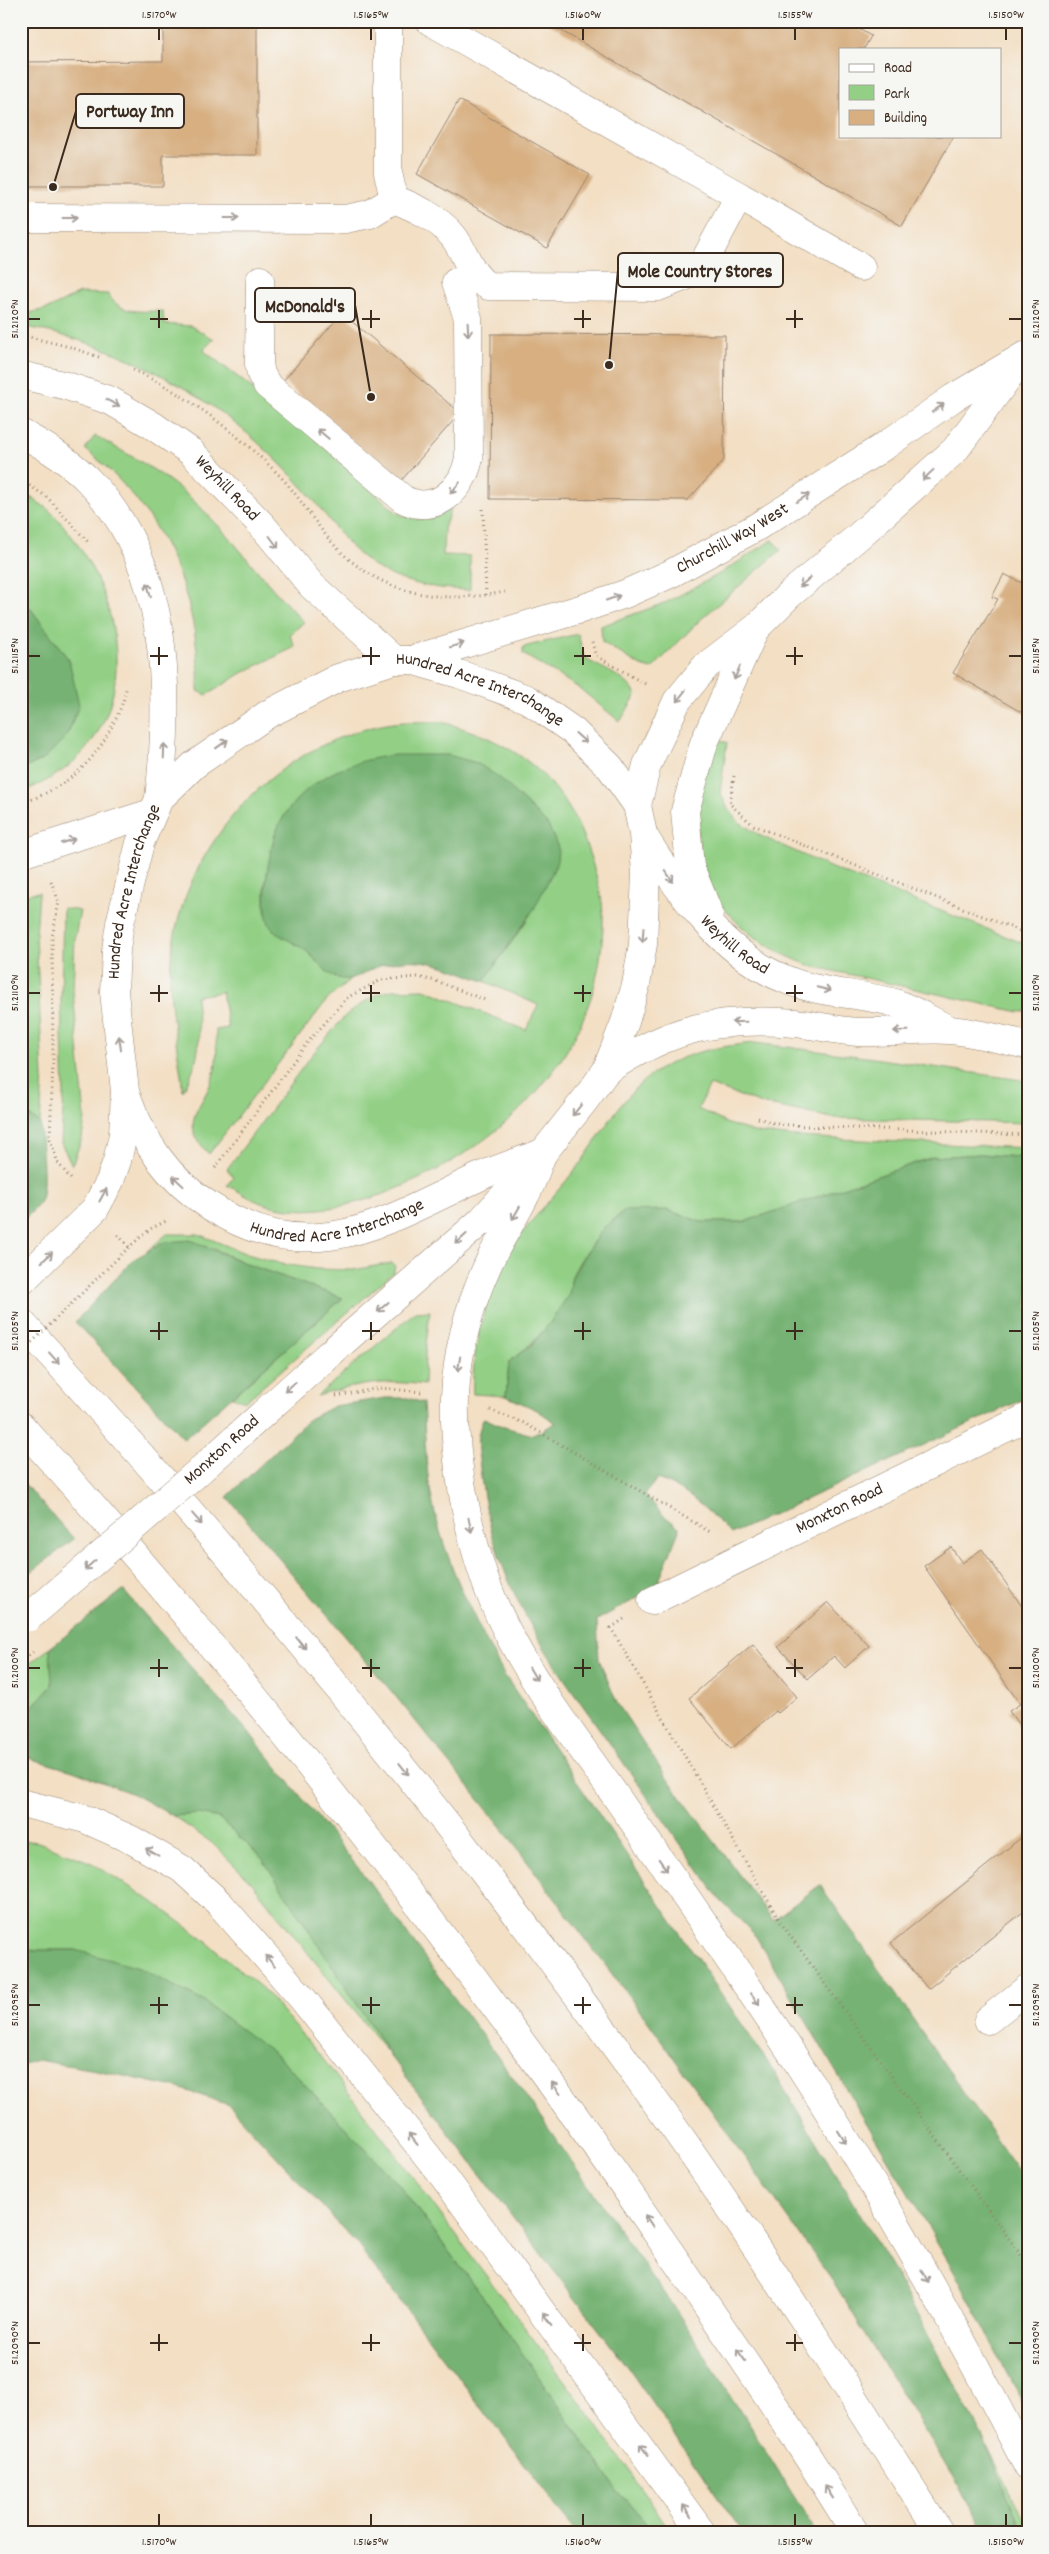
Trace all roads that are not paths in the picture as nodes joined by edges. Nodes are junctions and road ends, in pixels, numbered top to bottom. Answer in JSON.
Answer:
{"nodes":[{"id":1,"x":388,"y":21,"type":"edge"},
{"id":2,"x":430,"y":21,"type":"edge"},
{"id":3,"x":739,"y":196,"type":"junction"},
{"id":4,"x":394,"y":200,"type":"junction"},
{"id":5,"x":21,"y":218,"type":"edge"},
{"id":6,"x":861,"y":267,"type":"dead end"},
{"id":7,"x":260,"y":280,"type":"dead end"},
{"id":8,"x":456,"y":282,"type":"dead end"},
{"id":9,"x":1026,"y":354,"type":"edge"},
{"id":10,"x":21,"y":375,"type":"edge"},
{"id":11,"x":21,"y":433,"type":"edge"},
{"id":12,"x":756,"y":628,"type":"junction"},
{"id":13,"x":402,"y":660,"type":"junction"},
{"id":14,"x":637,"y":805,"type":"junction"},
{"id":15,"x":155,"y":806,"type":"junction"},
{"id":16,"x":643,"y":834,"type":"junction"},
{"id":17,"x":21,"y":854,"type":"edge"},
{"id":18,"x":718,"y":932,"type":"junction"},
{"id":19,"x":950,"y":1030,"type":"junction"},
{"id":20,"x":1028,"y":1045,"type":"edge"},
{"id":21,"x":606,"y":1071,"type":"junction"},
{"id":22,"x":125,"y":1091,"type":"junction"},
{"id":23,"x":543,"y":1153,"type":"junction"},
{"id":24,"x":420,"y":1275,"type":"joint"},
{"id":25,"x":21,"y":1282,"type":"edge"},
{"id":26,"x":21,"y":1322,"type":"edge"},
{"id":27,"x":1028,"y":1417,"type":"edge"},
{"id":28,"x":21,"y":1426,"type":"edge"},
{"id":29,"x":652,"y":1601,"type":"road end"},
{"id":30,"x":25,"y":1620,"type":"edge"},
{"id":31,"x":21,"y":1803,"type":"edge"},
{"id":32,"x":1028,"y":1988,"type":"edge"},
{"id":33,"x":988,"y":2020,"type":"dead end"},
{"id":34,"x":1028,"y":2467,"type":"edge"},
{"id":35,"x":702,"y":2533,"type":"edge"},
{"id":36,"x":855,"y":2533,"type":"edge"},
{"id":37,"x":940,"y":2533,"type":"edge"}],
"edges":[{"from":1,"to":4,"type":"main road"},
{"from":2,"to":3,"type":"main road"},
{"from":3,"to":4,"type":"main road"},
{"from":3,"to":6,"type":"main road"},
{"from":5,"to":4,"type":"main road","one_way":true},
{"from":8,"to":7,"type":"main road","one_way":true},
{"from":9,"to":12,"type":"main road","name":"Churchill Way West","one_way":true},
{"from":13,"to":9,"type":"main road","name":"Churchill Way West","one_way":true},
{"from":10,"to":13,"type":"main road","name":"Weyhill Road","one_way":true},
{"from":15,"to":11,"type":"main road","one_way":true},
{"from":12,"to":14,"type":"main road","name":"Churchill Way West","one_way":true},
{"from":12,"to":18,"type":"main road","one_way":true},
{"from":13,"to":14,"type":"main road","name":"Hundred Acre Interchange","one_way":true},
{"from":15,"to":13,"type":"main road","name":"Hundred Acre Interchange","one_way":true},
{"from":14,"to":16,"type":"main road","name":"Hundred Acre Interchange"},
{"from":17,"to":15,"type":"main road","one_way":true},
{"from":22,"to":15,"type":"main road","name":"Hundred Acre Interchange","one_way":true},
{"from":16,"to":18,"type":"main road","name":"Weyhill Road","one_way":true},
{"from":16,"to":21,"type":"main road","name":"Hundred Acre Interchange","one_way":true},
{"from":18,"to":19,"type":"main road","name":"Weyhill Road","one_way":true},
{"from":19,"to":20,"type":"main road","name":"Weyhill Road"},
{"from":19,"to":21,"type":"main road","name":"Weyhill Road","one_way":true},
{"from":21,"to":23,"type":"main road","name":"Hundred Acre Interchange","one_way":true},
{"from":23,"to":22,"type":"main road","name":"Hundred Acre Interchange","one_way":true},
{"from":25,"to":22,"type":"main road","name":"Hundred Acre Interchange","one_way":true},
{"from":23,"to":24,"type":"main road","name":"Hundred Acre Interchange","one_way":true},
{"from":23,"to":34,"type":"main road","one_way":true},
{"from":24,"to":30,"type":"main road","name":"Monxton Road","one_way":true,"bridge":true},
{"from":26,"to":37,"type":"main road","one_way":true},
{"from":27,"to":29,"type":"main road","name":"Monxton Road"},
{"from":36,"to":28,"type":"main road","one_way":true},
{"from":35,"to":31,"type":"main road","one_way":true},
{"from":32,"to":33,"type":"main road"}]}
